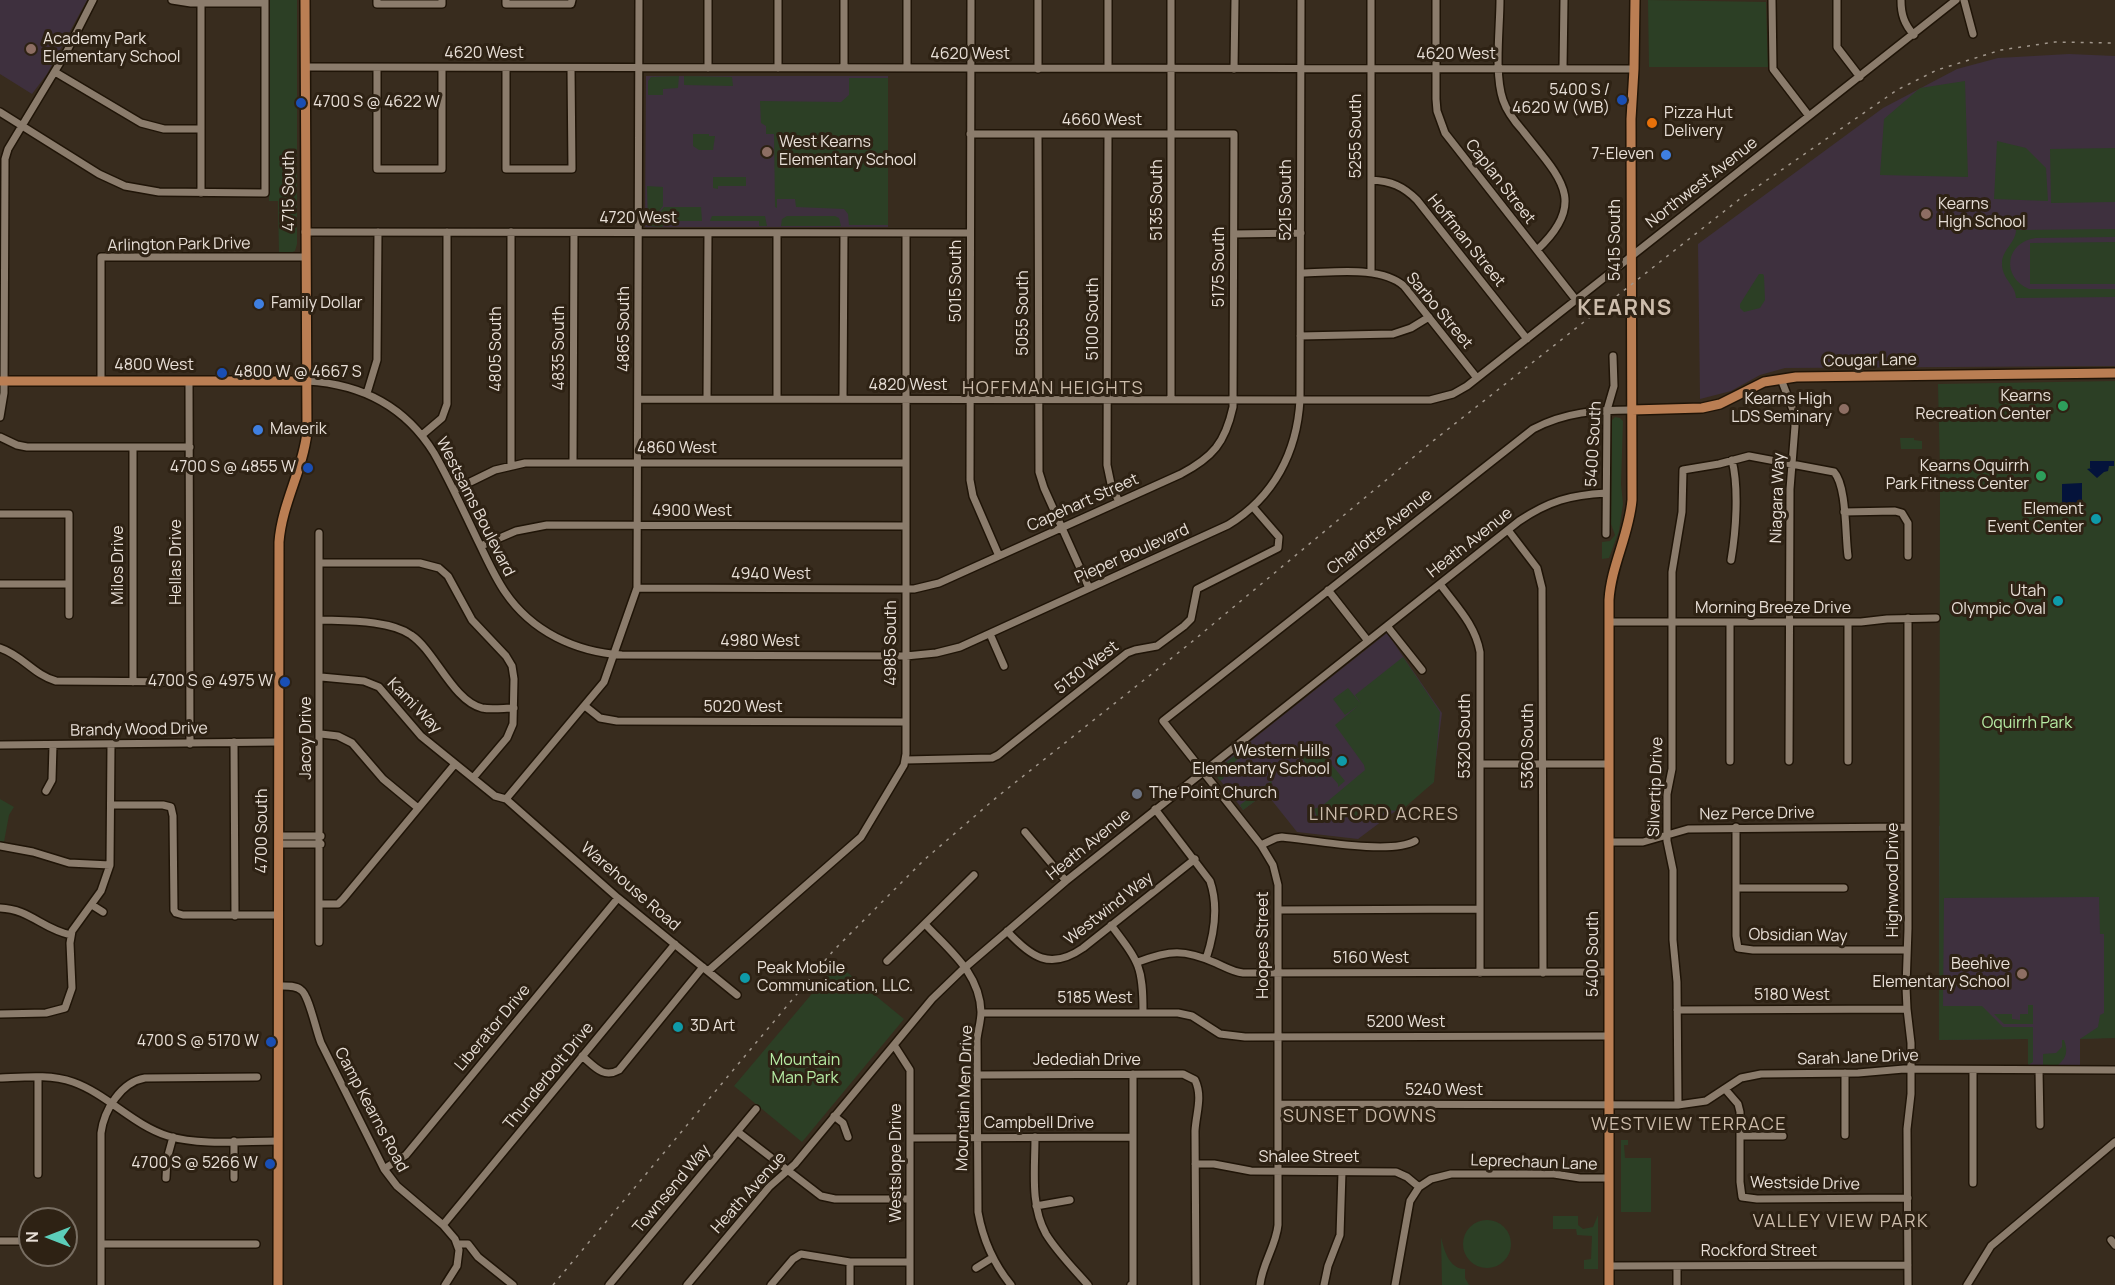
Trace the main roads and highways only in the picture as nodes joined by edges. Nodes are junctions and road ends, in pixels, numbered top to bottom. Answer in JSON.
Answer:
{"nodes":[{"id":1,"x":305,"y":0,"type":"edge"},
{"id":2,"x":1635,"y":0,"type":"edge"},
{"id":3,"x":2115,"y":373,"type":"edge"},
{"id":4,"x":2,"y":381,"type":"edge"},
{"id":5,"x":307,"y":381,"type":"junction"},
{"id":6,"x":1632,"y":410,"type":"junction"},
{"id":7,"x":1609,"y":622,"type":"joint"},
{"id":8,"x":278,"y":1285,"type":"edge"},
{"id":9,"x":1609,"y":1285,"type":"edge"}],
"edges":[{"from":1,"to":5,"type":"main road","name":"4715 South"},
{"from":2,"to":6,"type":"main road","name":"5415 South"},
{"from":3,"to":6,"type":"main road","name":"Cougar Lane"},
{"from":4,"to":5,"type":"main road","name":"4800 West"},
{"from":5,"to":8,"type":"main road","name":"4700 South"},
{"from":6,"to":7,"type":"main road","name":"5415 South"},
{"from":7,"to":9,"type":"main road","name":"5400 South"}]}
